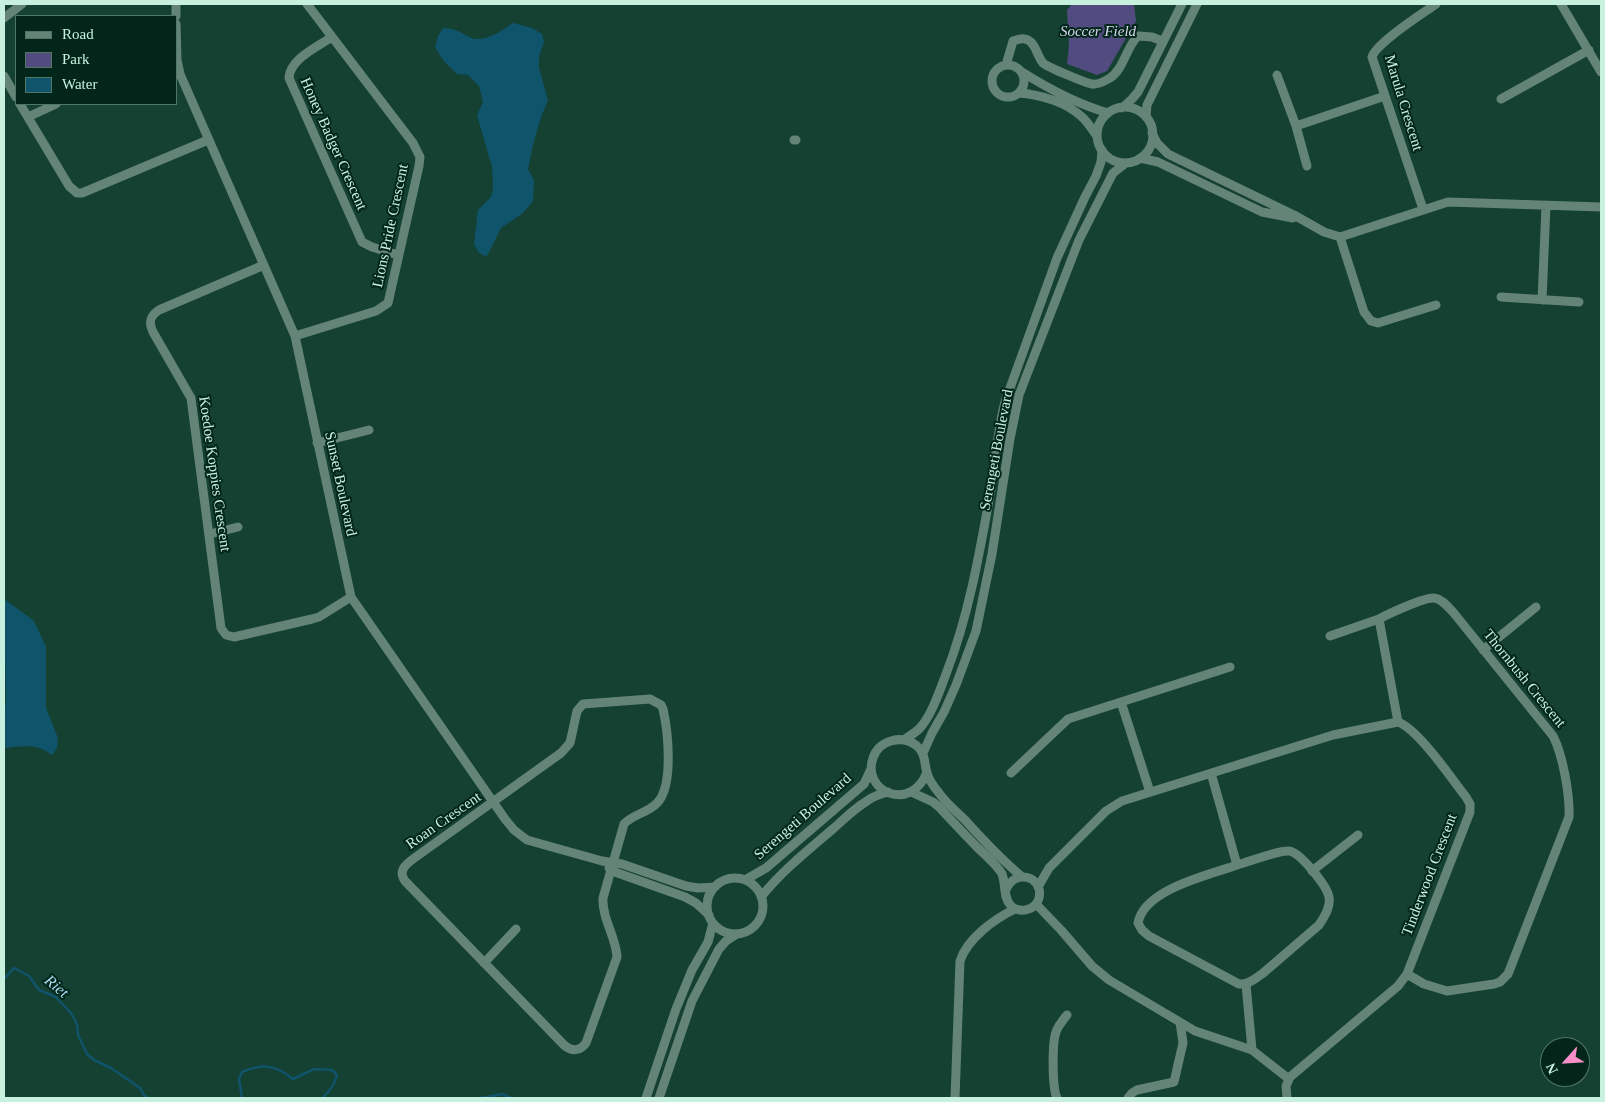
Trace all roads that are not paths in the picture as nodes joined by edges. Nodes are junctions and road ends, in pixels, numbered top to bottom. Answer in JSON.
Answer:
{"nodes":[{"id":1,"x":22,"y":4,"type":"edge"},
{"id":2,"x":307,"y":4,"type":"edge"},
{"id":3,"x":1182,"y":4,"type":"edge"},
{"id":4,"x":1197,"y":4,"type":"edge"},
{"id":5,"x":1436,"y":4,"type":"edge"},
{"id":6,"x":1561,"y":4,"type":"edge"},
{"id":7,"x":4,"y":18,"type":"edge"},
{"id":8,"x":332,"y":37,"type":"junction"},
{"id":9,"x":1162,"y":41,"type":"junction"},
{"id":10,"x":1589,"y":50,"type":"junction"},
{"id":11,"x":178,"y":53,"type":"edge"},
{"id":12,"x":1006,"y":65,"type":"junction"},
{"id":13,"x":1022,"y":72,"type":"junction"},
{"id":14,"x":1601,"y":72,"type":"edge"},
{"id":15,"x":1277,"y":75,"type":"dead end"},
{"id":16,"x":4,"y":76,"type":"edge"},
{"id":17,"x":1020,"y":92,"type":"junction"},
{"id":18,"x":15,"y":95,"type":"edge"},
{"id":19,"x":1385,"y":96,"type":"junction"},
{"id":20,"x":1500,"y":99,"type":"dead end"},
{"id":21,"x":21,"y":105,"type":"edge"},
{"id":22,"x":54,"y":105,"type":"edge"},
{"id":23,"x":1122,"y":108,"type":"junction"},
{"id":24,"x":1108,"y":113,"type":"junction"},
{"id":25,"x":28,"y":117,"type":"junction"},
{"id":26,"x":1146,"y":118,"type":"junction"},
{"id":27,"x":1296,"y":126,"type":"junction"},
{"id":28,"x":1152,"y":134,"type":"junction"},
{"id":29,"x":1097,"y":136,"type":"junction"},
{"id":30,"x":208,"y":140,"type":"junction"},
{"id":31,"x":1102,"y":150,"type":"junction"},
{"id":32,"x":1140,"y":158,"type":"junction"},
{"id":33,"x":1126,"y":163,"type":"junction"},
{"id":34,"x":1307,"y":166,"type":"dead end"},
{"id":35,"x":1231,"y":185,"type":"junction"},
{"id":36,"x":1226,"y":195,"type":"junction"},
{"id":37,"x":1257,"y":197,"type":"junction"},
{"id":38,"x":1546,"y":206,"type":"junction"},
{"id":39,"x":1601,"y":207,"type":"edge"},
{"id":40,"x":1252,"y":208,"type":"junction"},
{"id":41,"x":1423,"y":209,"type":"junction"},
{"id":42,"x":1301,"y":219,"type":"junction"},
{"id":43,"x":1340,"y":237,"type":"junction"},
{"id":44,"x":398,"y":255,"type":"junction"},
{"id":45,"x":264,"y":265,"type":"junction"},
{"id":46,"x":1501,"y":297,"type":"dead end"},
{"id":47,"x":1542,"y":300,"type":"junction"},
{"id":48,"x":1580,"y":302,"type":"dead end"},
{"id":49,"x":1436,"y":305,"type":"dead end"},
{"id":50,"x":295,"y":336,"type":"junction"},
{"id":51,"x":369,"y":430,"type":"dead end"},
{"id":52,"x":317,"y":443,"type":"junction"},
{"id":53,"x":238,"y":527,"type":"dead end"},
{"id":54,"x":210,"y":534,"type":"junction"},
{"id":55,"x":351,"y":597,"type":"junction"},
{"id":56,"x":1536,"y":606,"type":"dead end"},
{"id":57,"x":1379,"y":619,"type":"junction"},
{"id":58,"x":1330,"y":636,"type":"dead end"},
{"id":59,"x":1483,"y":650,"type":"junction"},
{"id":60,"x":1230,"y":667,"type":"dead end"},
{"id":61,"x":1121,"y":702,"type":"junction"},
{"id":62,"x":1398,"y":722,"type":"junction"},
{"id":63,"x":904,"y":740,"type":"junction"},
{"id":64,"x":923,"y":753,"type":"junction"},
{"id":65,"x":871,"y":768,"type":"junction"},
{"id":66,"x":926,"y":772,"type":"junction"},
{"id":67,"x":1011,"y":773,"type":"dead end"},
{"id":68,"x":1211,"y":773,"type":"junction"},
{"id":69,"x":888,"y":792,"type":"junction"},
{"id":70,"x":911,"y":792,"type":"junction"},
{"id":71,"x":1150,"y":792,"type":"junction"},
{"id":72,"x":494,"y":802,"type":"junction"},
{"id":73,"x":1358,"y":835,"type":"dead end"},
{"id":74,"x":976,"y":839,"type":"junction"},
{"id":75,"x":1237,"y":865,"type":"junction"},
{"id":76,"x":613,"y":867,"type":"junction"},
{"id":77,"x":1049,"y":868,"type":"junction"},
{"id":78,"x":1312,"y":871,"type":"junction"},
{"id":79,"x":650,"y":874,"type":"junction"},
{"id":80,"x":1025,"y":877,"type":"junction"},
{"id":81,"x":745,"y":880,"type":"junction"},
{"id":82,"x":648,"y":884,"type":"junction"},
{"id":83,"x":715,"y":887,"type":"junction"},
{"id":84,"x":1038,"y":887,"type":"junction"},
{"id":85,"x":1006,"y":893,"type":"junction"},
{"id":86,"x":761,"y":897,"type":"junction"},
{"id":87,"x":1036,"y":904,"type":"junction"},
{"id":88,"x":1015,"y":909,"type":"junction"},
{"id":89,"x":997,"y":917,"type":"junction"},
{"id":90,"x":711,"y":919,"type":"junction"},
{"id":91,"x":516,"y":929,"type":"dead end"},
{"id":92,"x":737,"y":934,"type":"junction"},
{"id":93,"x":484,"y":963,"type":"junction"},
{"id":94,"x":1408,"y":974,"type":"junction"},
{"id":95,"x":1246,"y":984,"type":"junction"},
{"id":96,"x":1067,"y":1015,"type":"dead end"},
{"id":97,"x":1180,"y":1022,"type":"junction"},
{"id":98,"x":1194,"y":1031,"type":"junction"},
{"id":99,"x":1183,"y":1043,"type":"junction"},
{"id":100,"x":1252,"y":1050,"type":"junction"},
{"id":101,"x":1289,"y":1079,"type":"junction"},
{"id":102,"x":646,"y":1098,"type":"edge"},
{"id":103,"x":659,"y":1098,"type":"edge"},
{"id":104,"x":955,"y":1098,"type":"edge"},
{"id":105,"x":1057,"y":1098,"type":"edge"},
{"id":106,"x":1128,"y":1098,"type":"edge"},
{"id":107,"x":1287,"y":1098,"type":"edge"}],
"edges":[{"from":1,"to":7,"type":"street"},
{"from":2,"to":8,"type":"street","name":"Lions Pride Crescent"},
{"from":3,"to":9,"type":"street"},
{"from":4,"to":26,"type":"street"},
{"from":5,"to":19,"type":"street","name":"Marula Crescent"},
{"from":6,"to":10,"type":"street"},
{"from":8,"to":44,"type":"street","name":"Lions Pride Crescent"},
{"from":8,"to":44,"type":"street","name":"Honey Badger Crescent"},
{"from":9,"to":12,"type":"street"},
{"from":9,"to":23,"type":"street"},
{"from":10,"to":14,"type":"street"},
{"from":10,"to":20,"type":"street"},
{"from":11,"to":30,"type":"street","name":"Sunset Boulevard"},
{"from":12,"to":13,"type":"street"},
{"from":12,"to":17,"type":"street"},
{"from":13,"to":17,"type":"street"},
{"from":13,"to":24,"type":"street"},
{"from":15,"to":27,"type":"street"},
{"from":16,"to":18,"type":"street"},
{"from":17,"to":29,"type":"street"},
{"from":19,"to":27,"type":"street"},
{"from":19,"to":41,"type":"street","name":"Marula Crescent"},
{"from":21,"to":25,"type":"street"},
{"from":22,"to":25,"type":"street"},
{"from":23,"to":24,"type":"street"},
{"from":23,"to":26,"type":"street"},
{"from":24,"to":29,"type":"street"},
{"from":25,"to":30,"type":"street"},
{"from":26,"to":28,"type":"street"},
{"from":27,"to":34,"type":"street"},
{"from":28,"to":32,"type":"street"},
{"from":28,"to":35,"type":"street"},
{"from":29,"to":31,"type":"street"},
{"from":30,"to":45,"type":"street","name":"Sunset Boulevard"},
{"from":31,"to":33,"type":"street"},
{"from":31,"to":63,"type":"street","name":"Serengeti Boulevard"},
{"from":32,"to":33,"type":"street"},
{"from":32,"to":36,"type":"street"},
{"from":33,"to":64,"type":"street","name":"Serengeti Boulevard"},
{"from":35,"to":36,"type":"street"},
{"from":35,"to":37,"type":"street"},
{"from":36,"to":40,"type":"street"},
{"from":37,"to":40,"type":"street"},
{"from":37,"to":42,"type":"street"},
{"from":38,"to":39,"type":"street"},
{"from":38,"to":41,"type":"street"},
{"from":38,"to":47,"type":"street"},
{"from":40,"to":42,"type":"street"},
{"from":41,"to":43,"type":"street"},
{"from":42,"to":43,"type":"street"},
{"from":43,"to":49,"type":"street"},
{"from":44,"to":50,"type":"street","name":"Lions Pride Crescent"},
{"from":45,"to":50,"type":"street","name":"Sunset Boulevard"},
{"from":45,"to":54,"type":"street","name":"Koedoe Koppies Crescent"},
{"from":46,"to":47,"type":"street"},
{"from":47,"to":48,"type":"street"},
{"from":50,"to":52,"type":"street","name":"Sunset Boulevard"},
{"from":51,"to":52,"type":"street"},
{"from":52,"to":55,"type":"street","name":"Sunset Boulevard"},
{"from":53,"to":54,"type":"street"},
{"from":54,"to":55,"type":"street","name":"Koedoe Koppies Crescent"},
{"from":55,"to":72,"type":"street","name":"Sunset Boulevard"},
{"from":56,"to":59,"type":"street"},
{"from":57,"to":58,"type":"street"},
{"from":57,"to":59,"type":"street","name":"Thornbush Crescent"},
{"from":57,"to":62,"type":"street"},
{"from":59,"to":94,"type":"street","name":"Thornbush Crescent"},
{"from":60,"to":61,"type":"street"},
{"from":61,"to":67,"type":"street"},
{"from":61,"to":71,"type":"street"},
{"from":62,"to":68,"type":"street"},
{"from":62,"to":94,"type":"street","name":"Tinderwood Crescent"},
{"from":63,"to":64,"type":"street"},
{"from":63,"to":65,"type":"street"},
{"from":64,"to":66,"type":"street"},
{"from":65,"to":69,"type":"street"},
{"from":65,"to":81,"type":"street","name":"Serengeti Boulevard"},
{"from":66,"to":70,"type":"street"},
{"from":66,"to":74,"type":"street"},
{"from":68,"to":71,"type":"street"},
{"from":68,"to":75,"type":"street"},
{"from":69,"to":70,"type":"street"},
{"from":69,"to":86,"type":"street","name":"Serengeti Boulevard"},
{"from":70,"to":74,"type":"street"},
{"from":71,"to":77,"type":"street"},
{"from":72,"to":76,"type":"street","name":"Sunset Boulevard"},
{"from":72,"to":76,"type":"street","name":"Roan Crescent"},
{"from":72,"to":93,"type":"street","name":"Roan Crescent"},
{"from":73,"to":78,"type":"street"},
{"from":74,"to":80,"type":"street"},
{"from":74,"to":85,"type":"street"},
{"from":75,"to":78,"type":"street"},
{"from":75,"to":95,"type":"street"},
{"from":76,"to":79,"type":"street"},
{"from":76,"to":82,"type":"street"},
{"from":76,"to":93,"type":"street","name":"Roan Crescent"},
{"from":77,"to":80,"type":"street"},
{"from":77,"to":84,"type":"street"},
{"from":78,"to":95,"type":"street"},
{"from":79,"to":82,"type":"street"},
{"from":79,"to":83,"type":"street"},
{"from":80,"to":84,"type":"street"},
{"from":80,"to":85,"type":"street"},
{"from":81,"to":83,"type":"street"},
{"from":81,"to":86,"type":"street"},
{"from":82,"to":90,"type":"street"},
{"from":83,"to":90,"type":"street"},
{"from":84,"to":87,"type":"street"},
{"from":85,"to":88,"type":"street"},
{"from":85,"to":89,"type":"street"},
{"from":86,"to":92,"type":"street"},
{"from":87,"to":88,"type":"street"},
{"from":87,"to":97,"type":"street"},
{"from":88,"to":89,"type":"street"},
{"from":89,"to":104,"type":"street"},
{"from":90,"to":92,"type":"street"},
{"from":90,"to":102,"type":"street"},
{"from":91,"to":93,"type":"street"},
{"from":92,"to":103,"type":"street"},
{"from":94,"to":101,"type":"street","name":"Tinderwood Crescent"},
{"from":95,"to":100,"type":"street"},
{"from":96,"to":105,"type":"street"},
{"from":97,"to":98,"type":"street"},
{"from":97,"to":99,"type":"street"},
{"from":98,"to":99,"type":"street"},
{"from":98,"to":100,"type":"street"},
{"from":99,"to":106,"type":"street"},
{"from":100,"to":101,"type":"street"},
{"from":101,"to":107,"type":"street"}]}
